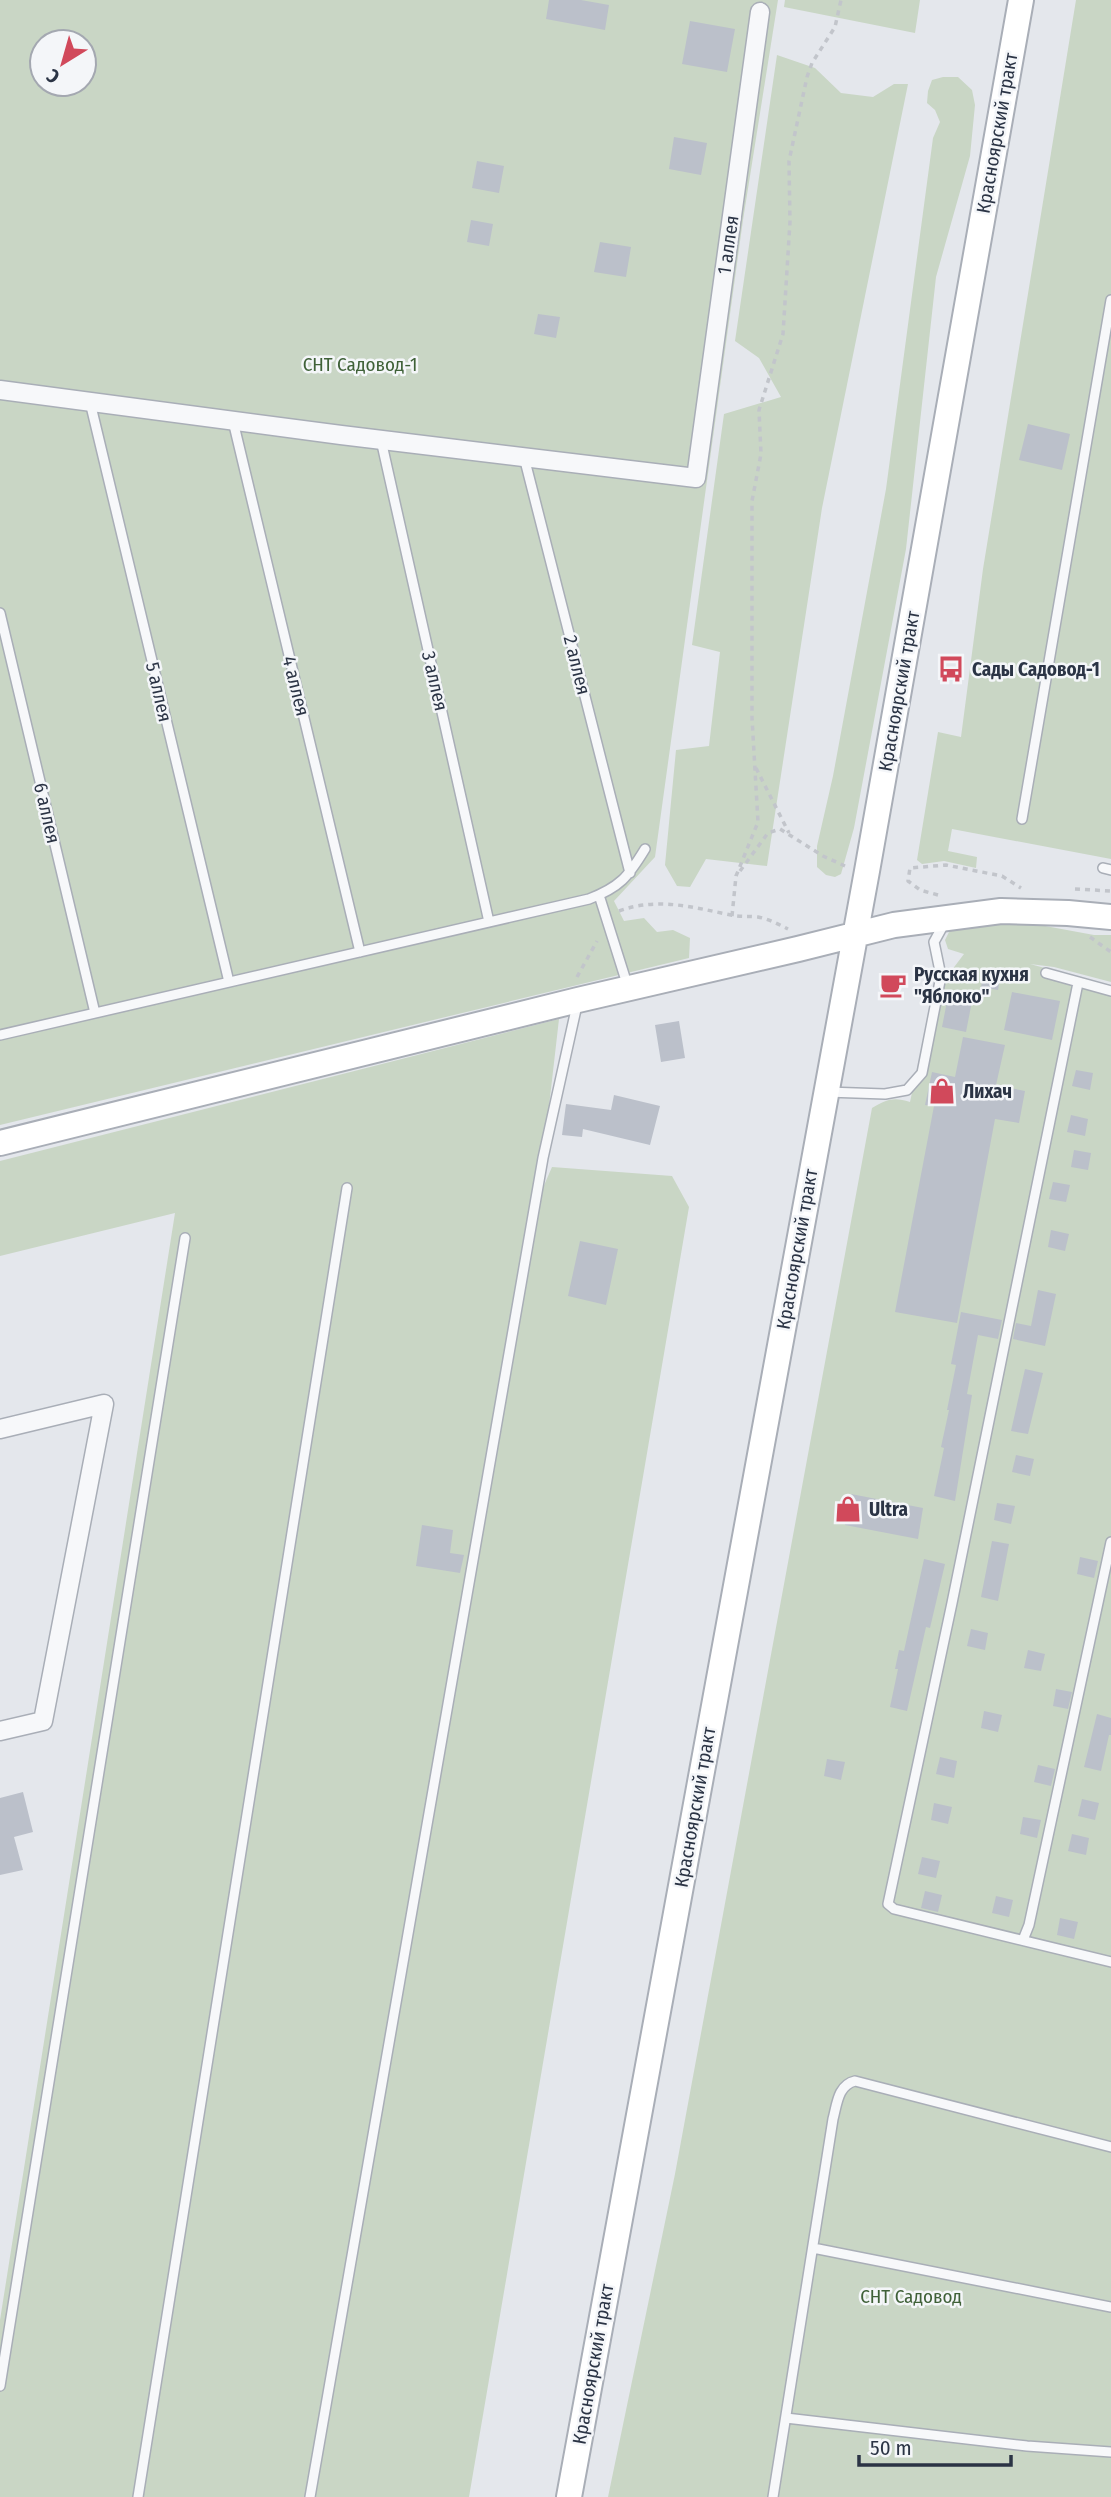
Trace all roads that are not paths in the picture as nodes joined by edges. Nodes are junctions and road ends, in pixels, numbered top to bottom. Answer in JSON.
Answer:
{"nodes":[{"id":1,"x":1021,"y":0,"type":"edge"},
{"id":2,"x":760,"y":12,"type":"dead end"},
{"id":3,"x":1111,"y":300,"type":"edge"},
{"id":4,"x":0,"y":390,"type":"edge"},
{"id":5,"x":90,"y":402,"type":"junction"},
{"id":6,"x":233,"y":421,"type":"junction"},
{"id":7,"x":380,"y":440,"type":"junction"},
{"id":8,"x":524,"y":457,"type":"junction"},
{"id":9,"x":0,"y":613,"type":"edge"},
{"id":10,"x":1023,"y":819,"type":"dead end"},
{"id":11,"x":645,"y":849,"type":"dead end"},
{"id":12,"x":630,"y":873,"type":"junction"},
{"id":13,"x":599,"y":895,"type":"junction"},
{"id":14,"x":949,"y":917,"type":"junction"},
{"id":15,"x":1111,"y":917,"type":"edge"},
{"id":16,"x":489,"y":922,"type":"junction"},
{"id":17,"x":855,"y":934,"type":"junction"},
{"id":18,"x":360,"y":952,"type":"junction"},
{"id":19,"x":1046,"y":973,"type":"dead end"},
{"id":20,"x":229,"y":982,"type":"junction"},
{"id":21,"x":1078,"y":983,"type":"junction"},
{"id":22,"x":629,"y":988,"type":"junction"},
{"id":23,"x":1111,"y":991,"type":"edge"},
{"id":24,"x":568,"y":1002,"type":"junction"},
{"id":25,"x":94,"y":1013,"type":"junction"},
{"id":26,"x":0,"y":1035,"type":"edge"},
{"id":27,"x":826,"y":1092,"type":"junction"},
{"id":28,"x":0,"y":1143,"type":"edge"},
{"id":29,"x":348,"y":1188,"type":"dead end"},
{"id":30,"x":185,"y":1238,"type":"dead end"},
{"id":31,"x":0,"y":1429,"type":"edge"},
{"id":32,"x":1111,"y":1542,"type":"edge"},
{"id":33,"x":0,"y":1731,"type":"edge"},
{"id":34,"x":1023,"y":1940,"type":"junction"},
{"id":35,"x":1111,"y":1962,"type":"edge"},
{"id":36,"x":1111,"y":2147,"type":"edge"},
{"id":37,"x":813,"y":2248,"type":"junction"},
{"id":38,"x":1111,"y":2307,"type":"edge"},
{"id":39,"x":0,"y":2386,"type":"edge"},
{"id":40,"x":786,"y":2418,"type":"junction"},
{"id":41,"x":1111,"y":2452,"type":"edge"},
{"id":42,"x":138,"y":2497,"type":"edge"},
{"id":43,"x":310,"y":2497,"type":"edge"},
{"id":44,"x":569,"y":2497,"type":"edge"},
{"id":45,"x":773,"y":2497,"type":"edge"}],
"edges":[{"from":1,"to":17,"type":"main road","name":"Красноярский тракт"},
{"from":2,"to":8,"type":"street","name":"1 аллея"},
{"from":3,"to":10,"type":"lane"},
{"from":4,"to":5,"type":"street"},
{"from":5,"to":6,"type":"street"},
{"from":5,"to":20,"type":"lane","name":"5 аллея"},
{"from":6,"to":7,"type":"street"},
{"from":6,"to":18,"type":"lane","name":"4 аллея"},
{"from":7,"to":8,"type":"street"},
{"from":7,"to":16,"type":"lane","name":"3 аллея"},
{"from":8,"to":12,"type":"lane","name":"2 аллея"},
{"from":9,"to":25,"type":"lane","name":"6 аллея"},
{"from":11,"to":12,"type":"lane"},
{"from":12,"to":13,"type":"lane"},
{"from":13,"to":16,"type":"lane"},
{"from":13,"to":22,"type":"lane"},
{"from":14,"to":15,"type":"main road"},
{"from":14,"to":17,"type":"main road"},
{"from":14,"to":27,"type":"lane"},
{"from":16,"to":18,"type":"lane"},
{"from":17,"to":22,"type":"main road"},
{"from":17,"to":27,"type":"main road","name":"Красноярский тракт"},
{"from":18,"to":20,"type":"lane"},
{"from":19,"to":21,"type":"lane"},
{"from":20,"to":25,"type":"lane"},
{"from":21,"to":23,"type":"lane"},
{"from":21,"to":34,"type":"lane"},
{"from":22,"to":24,"type":"main road"},
{"from":24,"to":28,"type":"main road"},
{"from":24,"to":43,"type":"lane"},
{"from":25,"to":26,"type":"lane"},
{"from":27,"to":44,"type":"main road","name":"Красноярский тракт"},
{"from":29,"to":42,"type":"lane"},
{"from":30,"to":39,"type":"lane"},
{"from":31,"to":33,"type":"street"},
{"from":32,"to":34,"type":"lane"},
{"from":34,"to":35,"type":"lane"},
{"from":36,"to":37,"type":"lane"},
{"from":37,"to":38,"type":"lane"},
{"from":37,"to":40,"type":"lane"},
{"from":40,"to":41,"type":"lane"},
{"from":40,"to":45,"type":"lane"}]}
